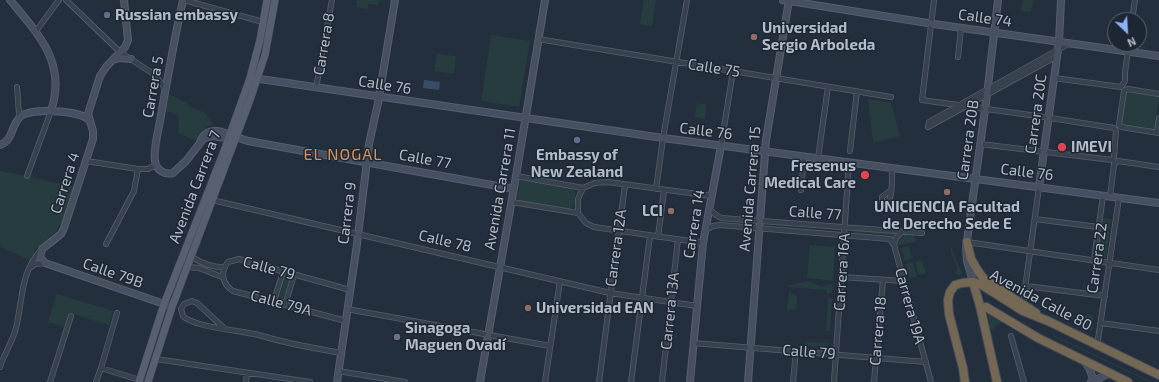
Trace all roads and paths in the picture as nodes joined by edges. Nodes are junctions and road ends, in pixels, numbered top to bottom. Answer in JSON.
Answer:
{"nodes":[{"id":1,"x":10,"y":0,"type":"edge"},
{"id":2,"x":58,"y":0,"type":"edge"},
{"id":3,"x":66,"y":0,"type":"edge"},
{"id":4,"x":124,"y":0,"type":"edge"},
{"id":5,"x":183,"y":0,"type":"edge"},
{"id":6,"x":267,"y":0,"type":"edge"},
{"id":7,"x":275,"y":0,"type":"edge"},
{"id":8,"x":332,"y":0,"type":"edge"},
{"id":9,"x":395,"y":0,"type":"edge"},
{"id":10,"x":544,"y":0,"type":"edge"},
{"id":11,"x":687,"y":0,"type":"edge"},
{"id":12,"x":787,"y":0,"type":"edge"},
{"id":13,"x":934,"y":0,"type":"edge"},
{"id":14,"x":998,"y":0,"type":"edge"},
{"id":15,"x":1061,"y":0,"type":"edge"},
{"id":16,"x":1135,"y":0,"type":"edge"},
{"id":17,"x":1133,"y":12,"type":"edge"},
{"id":18,"x":263,"y":22,"type":"junction"},
{"id":19,"x":932,"y":24,"type":"junction"},
{"id":20,"x":961,"y":28,"type":"junction"},
{"id":21,"x":36,"y":31,"type":"junction"},
{"id":22,"x":994,"y":33,"type":"junction"},
{"id":23,"x":538,"y":39,"type":"junction"},
{"id":24,"x":1059,"y":42,"type":"junction"},
{"id":25,"x":1070,"y":43,"type":"junction"},
{"id":26,"x":1107,"y":49,"type":"edge"},
{"id":27,"x":120,"y":52,"type":"junction"},
{"id":28,"x":1129,"y":52,"type":"joint"},
{"id":29,"x":1057,"y":53,"type":"junction"},
{"id":30,"x":1159,"y":56,"type":"edge"},
{"id":31,"x":958,"y":57,"type":"dead end"},
{"id":32,"x":131,"y":59,"type":"junction"},
{"id":33,"x":110,"y":61,"type":"junction"},
{"id":34,"x":677,"y":62,"type":"junction"},
{"id":35,"x":734,"y":71,"type":"junction"},
{"id":36,"x":253,"y":78,"type":"junction"},
{"id":37,"x":776,"y":78,"type":"junction"},
{"id":38,"x":1054,"y":78,"type":"junction"},
{"id":39,"x":828,"y":86,"type":"junction"},
{"id":40,"x":17,"y":87,"type":"dead end"},
{"id":41,"x":165,"y":88,"type":"junction"},
{"id":42,"x":316,"y":88,"type":"junction"},
{"id":43,"x":1124,"y":89,"type":"junction"},
{"id":44,"x":857,"y":91,"type":"junction"},
{"id":45,"x":987,"y":92,"type":"junction"},
{"id":46,"x":1159,"y":94,"type":"edge"},
{"id":47,"x":379,"y":97,"type":"junction"},
{"id":48,"x":891,"y":97,"type":"dead end"},
{"id":49,"x":959,"y":105,"type":"junction"},
{"id":50,"x":967,"y":106,"type":"junction"},
{"id":51,"x":19,"y":108,"type":"junction"},
{"id":52,"x":985,"y":108,"type":"junction"},
{"id":53,"x":88,"y":111,"type":"junction"},
{"id":54,"x":51,"y":112,"type":"junction"},
{"id":55,"x":27,"y":113,"type":"junction"},
{"id":56,"x":82,"y":115,"type":"junction"},
{"id":57,"x":20,"y":117,"type":"junction"},
{"id":58,"x":1049,"y":117,"type":"junction"},
{"id":59,"x":1159,"y":118,"type":"edge"},
{"id":60,"x":525,"y":119,"type":"junction"},
{"id":61,"x":90,"y":121,"type":"junction"},
{"id":62,"x":1158,"y":132,"type":"edge"},
{"id":63,"x":232,"y":137,"type":"junction"},
{"id":64,"x":663,"y":138,"type":"junction"},
{"id":65,"x":980,"y":144,"type":"junction"},
{"id":66,"x":0,"y":145,"type":"edge"},
{"id":67,"x":721,"y":146,"type":"junction"},
{"id":68,"x":850,"y":151,"type":"dead end"},
{"id":69,"x":765,"y":152,"type":"junction"},
{"id":70,"x":1044,"y":152,"type":"junction"},
{"id":71,"x":804,"y":157,"type":"junction"},
{"id":72,"x":818,"y":158,"type":"junction"},
{"id":73,"x":86,"y":161,"type":"junction"},
{"id":74,"x":1115,"y":161,"type":"junction"},
{"id":75,"x":366,"y":162,"type":"junction"},
{"id":76,"x":849,"y":162,"type":"junction"},
{"id":77,"x":156,"y":165,"type":"junction"},
{"id":78,"x":1159,"y":167,"type":"edge"},
{"id":79,"x":892,"y":168,"type":"junction"},
{"id":80,"x":138,"y":169,"type":"junction"},
{"id":81,"x":27,"y":176,"type":"dead end"},
{"id":82,"x":516,"y":176,"type":"junction"},
{"id":83,"x":976,"y":179,"type":"junction"},
{"id":84,"x":625,"y":185,"type":"junction"},
{"id":85,"x":1039,"y":187,"type":"junction"},
{"id":86,"x":583,"y":188,"type":"junction"},
{"id":87,"x":514,"y":189,"type":"junction"},
{"id":88,"x":656,"y":189,"type":"junction"},
{"id":89,"x":664,"y":190,"type":"junction"},
{"id":90,"x":801,"y":190,"type":"dead end"},
{"id":91,"x":891,"y":190,"type":"dead end"},
{"id":92,"x":712,"y":196,"type":"junction"},
{"id":93,"x":1106,"y":196,"type":"junction"},
{"id":94,"x":1119,"y":198,"type":"junction"},
{"id":95,"x":212,"y":200,"type":"junction"},
{"id":96,"x":512,"y":202,"type":"junction"},
{"id":97,"x":1159,"y":203,"type":"edge"},
{"id":98,"x":710,"y":209,"type":"junction"},
{"id":99,"x":578,"y":213,"type":"junction"},
{"id":100,"x":1035,"y":219,"type":"junction"},
{"id":101,"x":759,"y":225,"type":"junction"},
{"id":102,"x":1098,"y":227,"type":"junction"},
{"id":103,"x":845,"y":228,"type":"junction"},
{"id":104,"x":705,"y":230,"type":"junction"},
{"id":105,"x":618,"y":231,"type":"junction"},
{"id":106,"x":902,"y":232,"type":"junction"},
{"id":107,"x":922,"y":233,"type":"dead end"},
{"id":108,"x":358,"y":234,"type":"junction"},
{"id":109,"x":845,"y":235,"type":"junction"},
{"id":110,"x":650,"y":236,"type":"junction"},
{"id":111,"x":658,"y":237,"type":"junction"},
{"id":112,"x":678,"y":240,"type":"junction"},
{"id":113,"x":967,"y":242,"type":"junction"},
{"id":114,"x":703,"y":243,"type":"junction"},
{"id":115,"x":106,"y":244,"type":"dead end"},
{"id":116,"x":894,"y":244,"type":"junction"},
{"id":117,"x":42,"y":249,"type":"junction"},
{"id":118,"x":1030,"y":251,"type":"junction"},
{"id":119,"x":192,"y":258,"type":"junction"},
{"id":120,"x":1094,"y":260,"type":"junction"},
{"id":121,"x":1110,"y":262,"type":"junction"},
{"id":122,"x":45,"y":263,"type":"junction"},
{"id":123,"x":188,"y":267,"type":"junction"},
{"id":124,"x":225,"y":267,"type":"junction"},
{"id":125,"x":500,"y":267,"type":"junction"},
{"id":126,"x":28,"y":270,"type":"junction"},
{"id":127,"x":1159,"y":270,"type":"edge"},
{"id":128,"x":283,"y":272,"type":"junction"},
{"id":129,"x":294,"y":275,"type":"junction"},
{"id":130,"x":222,"y":277,"type":"junction"},
{"id":131,"x":841,"y":277,"type":"junction"},
{"id":132,"x":883,"y":280,"type":"junction"},
{"id":133,"x":560,"y":281,"type":"junction"},
{"id":134,"x":904,"y":281,"type":"junction"},
{"id":135,"x":973,"y":282,"type":"junction"},
{"id":136,"x":1026,"y":286,"type":"junction"},
{"id":137,"x":350,"y":290,"type":"junction"},
{"id":138,"x":610,"y":293,"type":"junction"},
{"id":139,"x":1105,"y":296,"type":"junction"},
{"id":140,"x":642,"y":298,"type":"junction"},
{"id":141,"x":274,"y":302,"type":"junction"},
{"id":142,"x":671,"y":302,"type":"junction"},
{"id":143,"x":1023,"y":303,"type":"junction"},
{"id":144,"x":164,"y":304,"type":"junction"},
{"id":145,"x":285,"y":304,"type":"junction"},
{"id":146,"x":697,"y":306,"type":"junction"},
{"id":147,"x":172,"y":307,"type":"junction"},
{"id":148,"x":986,"y":307,"type":"dead end"},
{"id":149,"x":347,"y":309,"type":"junction"},
{"id":150,"x":117,"y":313,"type":"dead end"},
{"id":151,"x":71,"y":316,"type":"dead end"},
{"id":152,"x":346,"y":321,"type":"junction"},
{"id":153,"x":1048,"y":321,"type":"junction"},
{"id":154,"x":1101,"y":323,"type":"junction"},
{"id":155,"x":225,"y":329,"type":"junction"},
{"id":156,"x":1159,"y":331,"type":"edge"},
{"id":157,"x":488,"y":335,"type":"junction"},
{"id":158,"x":1011,"y":336,"type":"dead end"},
{"id":159,"x":693,"y":343,"type":"junction"},
{"id":160,"x":550,"y":346,"type":"junction"},
{"id":161,"x":1097,"y":346,"type":"junction"},
{"id":162,"x":751,"y":348,"type":"junction"},
{"id":163,"x":796,"y":351,"type":"junction"},
{"id":164,"x":341,"y":354,"type":"junction"},
{"id":165,"x":836,"y":354,"type":"junction"},
{"id":166,"x":876,"y":357,"type":"junction"},
{"id":167,"x":156,"y":359,"type":"junction"},
{"id":168,"x":926,"y":362,"type":"junction"},
{"id":169,"x":1085,"y":362,"type":"junction"},
{"id":170,"x":0,"y":368,"type":"edge"},
{"id":171,"x":102,"y":368,"type":"junction"},
{"id":172,"x":338,"y":371,"type":"junction"},
{"id":173,"x":247,"y":373,"type":"junction"},
{"id":174,"x":1110,"y":373,"type":"junction"},
{"id":175,"x":1159,"y":374,"type":"edge"},
{"id":176,"x":140,"y":381,"type":"edge"},
{"id":177,"x":1095,"y":381,"type":"edge"},
{"id":178,"x":50,"y":382,"type":"edge"},
{"id":179,"x":96,"y":382,"type":"edge"},
{"id":180,"x":148,"y":382,"type":"edge"},
{"id":181,"x":246,"y":382,"type":"edge"},
{"id":182,"x":310,"y":382,"type":"edge"},
{"id":183,"x":337,"y":382,"type":"edge"},
{"id":184,"x":405,"y":382,"type":"edge"},
{"id":185,"x":480,"y":382,"type":"edge"},
{"id":186,"x":545,"y":382,"type":"edge"},
{"id":187,"x":599,"y":382,"type":"edge"},
{"id":188,"x":631,"y":382,"type":"edge"},
{"id":189,"x":662,"y":382,"type":"edge"},
{"id":190,"x":690,"y":382,"type":"edge"},
{"id":191,"x":748,"y":382,"type":"edge"},
{"id":192,"x":793,"y":382,"type":"edge"},
{"id":193,"x":834,"y":382,"type":"edge"},
{"id":194,"x":874,"y":382,"type":"edge"},
{"id":195,"x":931,"y":382,"type":"edge"},
{"id":196,"x":965,"y":382,"type":"edge"},
{"id":197,"x":996,"y":382,"type":"edge"},
{"id":198,"x":1024,"y":382,"type":"edge"},
{"id":199,"x":1128,"y":382,"type":"edge"}],
"edges":[{"from":1,"to":21,"type":"street"},
{"from":2,"to":21,"type":"street"},
{"from":3,"to":27,"type":"street"},
{"from":4,"to":27,"type":"street"},
{"from":5,"to":18,"type":"street"},
{"from":5,"to":41,"type":"street","name":"Carrera 5"},
{"from":6,"to":18,"type":"main road","name":"Avenida Carrera 7"},
{"from":7,"to":36,"type":"main road","name":"Avenida Carrera 7"},
{"from":8,"to":42,"type":"street","name":"Carrera 8"},
{"from":9,"to":47,"type":"street","name":"Carrera 9"},
{"from":10,"to":23,"type":"street","name":"Avenida Carrera 11"},
{"from":11,"to":34,"type":"street"},
{"from":12,"to":19,"type":"street","name":"Calle 74"},
{"from":12,"to":37,"type":"street","name":"Avenida Carrera 15"},
{"from":13,"to":19,"type":"street"},
{"from":14,"to":22,"type":"street","name":"Carrera 20B"},
{"from":15,"to":24,"type":"street","name":"Carrera 20C"},
{"from":16,"to":17,"type":"street"},
{"from":18,"to":36,"type":"main road","name":"Avenida Carrera 7"},
{"from":19,"to":20,"type":"street","name":"Calle 74"},
{"from":19,"to":49,"type":"street"},
{"from":20,"to":22,"type":"street","name":"Calle 74"},
{"from":20,"to":31,"type":"street"},
{"from":21,"to":54,"type":"street"},
{"from":22,"to":24,"type":"street","name":"Calle 74"},
{"from":22,"to":45,"type":"street","name":"Carrera 20B"},
{"from":23,"to":34,"type":"street","name":"Calle 75"},
{"from":23,"to":60,"type":"street","name":"Avenida Carrera 11"},
{"from":24,"to":25,"type":"street","name":"Calle 74"},
{"from":24,"to":29,"type":"street","name":"Carrera 20C"},
{"from":25,"to":26,"type":"street","name":"Calle 74"},
{"from":25,"to":29,"type":"street"},
{"from":27,"to":32,"type":"street"},
{"from":27,"to":33,"type":"street"},
{"from":28,"to":30,"type":"street","name":"Calle 74"},
{"from":28,"to":43,"type":"street"},
{"from":29,"to":38,"type":"street","name":"Carrera 20C"},
{"from":29,"to":45,"type":"street"},
{"from":32,"to":33,"type":"street"},
{"from":32,"to":41,"type":"street"},
{"from":33,"to":53,"type":"street"},
{"from":34,"to":35,"type":"street","name":"Calle 75"},
{"from":34,"to":64,"type":"street"},
{"from":35,"to":37,"type":"street","name":"Calle 75"},
{"from":35,"to":67,"type":"street","name":"Carrera 14"},
{"from":36,"to":42,"type":"street","name":"Calle 76"},
{"from":36,"to":63,"type":"main road","name":"Avenida Carrera 7"},
{"from":37,"to":39,"type":"street","name":"Calle 75"},
{"from":37,"to":69,"type":"street","name":"Avenida Carrera 15"},
{"from":38,"to":43,"type":"street"},
{"from":38,"to":58,"type":"street","name":"Carrera 20C"},
{"from":39,"to":44,"type":"street","name":"Calle 75"},
{"from":39,"to":72,"type":"street"},
{"from":40,"to":51,"type":"street"},
{"from":41,"to":77,"type":"street","name":"Carrera 5"},
{"from":42,"to":47,"type":"street","name":"Calle 76"},
{"from":43,"to":46,"type":"street"},
{"from":43,"to":62,"type":"street"},
{"from":44,"to":48,"type":"street","name":"Calle 75"},
{"from":44,"to":68,"type":"street"},
{"from":45,"to":49,"type":"street"},
{"from":45,"to":50,"type":"street"},
{"from":45,"to":52,"type":"street","name":"Carrera 20B"},
{"from":47,"to":60,"type":"street","name":"Calle 76"},
{"from":47,"to":75,"type":"street","name":"Carrera 9"},
{"from":49,"to":50,"type":"street"},
{"from":49,"to":50,"type":"street"},
{"from":50,"to":52,"type":"street"},
{"from":51,"to":55,"type":"street"},
{"from":51,"to":57,"type":"street"},
{"from":52,"to":58,"type":"street"},
{"from":52,"to":65,"type":"street","name":"Carrera 20B"},
{"from":53,"to":56,"type":"street"},
{"from":53,"to":61,"type":"street","name":"Carrera 4"},
{"from":54,"to":55,"type":"street"},
{"from":54,"to":56,"type":"street"},
{"from":54,"to":81,"type":"street"},
{"from":55,"to":57,"type":"street"},
{"from":56,"to":61,"type":"street"},
{"from":57,"to":66,"type":"street"},
{"from":58,"to":70,"type":"street","name":"Carrera 20C"},
{"from":58,"to":74,"type":"street"},
{"from":59,"to":62,"type":"street"},
{"from":60,"to":64,"type":"street","name":"Calle 76"},
{"from":60,"to":82,"type":"street","name":"Avenida Carrera 11"},
{"from":61,"to":73,"type":"street","name":"Carrera 4"},
{"from":63,"to":75,"type":"street","name":"Calle 77"},
{"from":63,"to":77,"type":"street","name":"Calle 77"},
{"from":63,"to":95,"type":"main road","name":"Avenida Carrera 7"},
{"from":63,"to":144,"type":"main road","name":"Avenida Carrera 7"},
{"from":64,"to":67,"type":"street","name":"Calle 76"},
{"from":64,"to":88,"type":"street"},
{"from":65,"to":70,"type":"street"},
{"from":65,"to":83,"type":"street","name":"Carrera 20B"},
{"from":67,"to":69,"type":"street","name":"Calle 76"},
{"from":67,"to":92,"type":"street","name":"Carrera 14"},
{"from":69,"to":71,"type":"street","name":"Calle 76"},
{"from":69,"to":101,"type":"street","name":"Avenida Carrera 15"},
{"from":70,"to":74,"type":"street"},
{"from":70,"to":85,"type":"street","name":"Carrera 20C"},
{"from":71,"to":72,"type":"street","name":"Calle 76"},
{"from":71,"to":90,"type":"street"},
{"from":72,"to":76,"type":"street","name":"Calle 76"},
{"from":73,"to":80,"type":"street"},
{"from":73,"to":117,"type":"street","name":"Carrera 4"},
{"from":74,"to":78,"type":"street"},
{"from":74,"to":93,"type":"street"},
{"from":75,"to":87,"type":"street","name":"Calle 77"},
{"from":75,"to":108,"type":"street","name":"Carrera 9"},
{"from":76,"to":79,"type":"street","name":"Calle 76"},
{"from":76,"to":103,"type":"street","name":"Carrera 16A"},
{"from":77,"to":80,"type":"street"},
{"from":79,"to":83,"type":"street","name":"Calle 76"},
{"from":79,"to":91,"type":"street"},
{"from":80,"to":115,"type":"street"},
{"from":82,"to":86,"type":"street"},
{"from":82,"to":87,"type":"street","name":"Avenida Carrera 11"},
{"from":83,"to":85,"type":"street","name":"Calle 76"},
{"from":83,"to":113,"type":"street","name":"Carrera 20B"},
{"from":84,"to":86,"type":"street"},
{"from":84,"to":88,"type":"street"},
{"from":84,"to":105,"type":"street","name":"Carrera 12A"},
{"from":85,"to":93,"type":"street","name":"Calle 76"},
{"from":85,"to":100,"type":"street","name":"Carrera 20C"},
{"from":86,"to":99,"type":"street"},
{"from":87,"to":96,"type":"street","name":"Avenida Carrera 11"},
{"from":88,"to":89,"type":"street"},
{"from":89,"to":92,"type":"street"},
{"from":89,"to":111,"type":"street"},
{"from":92,"to":98,"type":"street","name":"Carrera 14"},
{"from":93,"to":94,"type":"street","name":"Calle 76"},
{"from":93,"to":102,"type":"street"},
{"from":94,"to":97,"type":"street","name":"Calle 76"},
{"from":94,"to":121,"type":"street","name":"Carrera 22"},
{"from":95,"to":108,"type":"street","name":"Calle 78"},
{"from":95,"to":119,"type":"main road","name":"Avenida Carrera 7"},
{"from":96,"to":99,"type":"street"},
{"from":96,"to":125,"type":"street","name":"Avenida Carrera 11"},
{"from":98,"to":101,"type":"street","name":"Calle 77"},
{"from":98,"to":104,"type":"street","name":"Carrera 14"},
{"from":99,"to":105,"type":"street"},
{"from":100,"to":102,"type":"street"},
{"from":100,"to":118,"type":"street","name":"Carrera 20C"},
{"from":101,"to":103,"type":"street","name":"Calle 77"},
{"from":101,"to":104,"type":"street","name":"Calle 77"},
{"from":101,"to":109,"type":"street","name":"Calle 77"},
{"from":101,"to":162,"type":"street","name":"Avenida Carrera 15"},
{"from":102,"to":120,"type":"street"},
{"from":103,"to":106,"type":"street","name":"Calle 77"},
{"from":103,"to":109,"type":"street","name":"Carrera 16A"},
{"from":104,"to":114,"type":"street","name":"Carrera 14"},
{"from":105,"to":110,"type":"street"},
{"from":105,"to":138,"type":"street","name":"Carrera 12A"},
{"from":106,"to":107,"type":"street","name":"Calle 77"},
{"from":106,"to":116,"type":"street"},
{"from":108,"to":125,"type":"street","name":"Calle 78"},
{"from":108,"to":137,"type":"street","name":"Carrera 9"},
{"from":109,"to":116,"type":"street","name":"Calle 77"},
{"from":109,"to":131,"type":"street","name":"Carrera 16A"},
{"from":110,"to":111,"type":"street"},
{"from":110,"to":140,"type":"street"},
{"from":111,"to":112,"type":"street"},
{"from":112,"to":114,"type":"street"},
{"from":112,"to":142,"type":"street","name":"Carrera 13A"},
{"from":113,"to":118,"type":"street"},
{"from":113,"to":135,"type":"street","name":"Carrera 20B"},
{"from":113,"to":143,"type":"highway"},
{"from":114,"to":146,"type":"street","name":"Carrera 14"},
{"from":116,"to":134,"type":"street","name":"Carrera 19A"},
{"from":117,"to":122,"type":"street"},
{"from":117,"to":126,"type":"street","name":"Carrera 4"},
{"from":118,"to":120,"type":"street"},
{"from":118,"to":136,"type":"street","name":"Carrera 20C"},
{"from":119,"to":123,"type":"main road","name":"Avenida Carrera 7"},
{"from":119,"to":124,"type":"street","name":"Calle 79"},
{"from":120,"to":121,"type":"street"},
{"from":121,"to":127,"type":"street"},
{"from":121,"to":139,"type":"street","name":"Carrera 22"},
{"from":122,"to":126,"type":"street"},
{"from":122,"to":144,"type":"street","name":"Calle 79B"},
{"from":123,"to":130,"type":"street","name":"Calle 79A"},
{"from":123,"to":147,"type":"main road","name":"Avenida Carrera 7"},
{"from":124,"to":128,"type":"street","name":"Calle 79"},
{"from":124,"to":130,"type":"street"},
{"from":125,"to":133,"type":"street","name":"Calle 78"},
{"from":125,"to":157,"type":"street","name":"Avenida Carrera 11"},
{"from":126,"to":170,"type":"street","name":"Carrera 4"},
{"from":128,"to":129,"type":"street","name":"Calle 79"},
{"from":128,"to":141,"type":"street"},
{"from":129,"to":137,"type":"street","name":"Calle 79"},
{"from":129,"to":145,"type":"street"},
{"from":130,"to":141,"type":"street","name":"Calle 79A"},
{"from":131,"to":132,"type":"street"},
{"from":131,"to":165,"type":"street","name":"Carrera 16A"},
{"from":132,"to":134,"type":"street"},
{"from":132,"to":166,"type":"street","name":"Carrera 18"},
{"from":133,"to":138,"type":"street","name":"Calle 78"},
{"from":133,"to":160,"type":"street"},
{"from":134,"to":168,"type":"street","name":"Carrera 19A"},
{"from":135,"to":153,"type":"highway","name":"Avenida Calle 80"},
{"from":135,"to":196,"type":"highway","name":"Avenida Calle 80"},
{"from":135,"to":197,"type":"highway"},
{"from":136,"to":139,"type":"street"},
{"from":136,"to":143,"type":"street","name":"Carrera 20C"},
{"from":137,"to":149,"type":"street","name":"Carrera 9"},
{"from":138,"to":140,"type":"street","name":"Calle 78"},
{"from":138,"to":187,"type":"street","name":"Carrera 12A"},
{"from":139,"to":154,"type":"street","name":"Carrera 22"},
{"from":140,"to":142,"type":"street","name":"Calle 78"},
{"from":140,"to":188,"type":"street"},
{"from":141,"to":145,"type":"street","name":"Calle 79A"},
{"from":142,"to":146,"type":"street","name":"Calle 78"},
{"from":142,"to":189,"type":"street","name":"Carrera 13A"},
{"from":143,"to":153,"type":"highway"},
{"from":144,"to":147,"type":"street","name":"Calle 79B"},
{"from":144,"to":176,"type":"main road","name":"Avenida Carrera 7"},
{"from":145,"to":152,"type":"street","name":"Calle 79A"},
{"from":146,"to":159,"type":"street","name":"Carrera 14"},
{"from":147,"to":167,"type":"main road","name":"Avenida Carrera 7"},
{"from":148,"to":169,"type":"highway"},
{"from":149,"to":152,"type":"street","name":"Carrera 9"},
{"from":149,"to":157,"type":"street"},
{"from":150,"to":171,"type":"street"},
{"from":151,"to":178,"type":"street"},
{"from":152,"to":164,"type":"street","name":"Carrera 9"},
{"from":153,"to":161,"type":"highway","name":"Avenida Calle 80"},
{"from":154,"to":156,"type":"street"},
{"from":154,"to":161,"type":"street","name":"Carrera 22"},
{"from":155,"to":155,"type":"street"},
{"from":155,"to":164,"type":"street"},
{"from":157,"to":160,"type":"street"},
{"from":157,"to":185,"type":"street","name":"Avenida Carrera 11"},
{"from":158,"to":198,"type":"street"},
{"from":159,"to":162,"type":"street","name":"Calle 79"},
{"from":159,"to":190,"type":"street","name":"Carrera 14"},
{"from":160,"to":186,"type":"street"},
{"from":161,"to":175,"type":"highway","name":"Avenida Calle 80"},
{"from":162,"to":163,"type":"street","name":"Calle 79"},
{"from":162,"to":191,"type":"street","name":"Avenida Carrera 15"},
{"from":163,"to":165,"type":"street","name":"Calle 79"},
{"from":163,"to":192,"type":"street"},
{"from":164,"to":172,"type":"street","name":"Carrera 9"},
{"from":165,"to":166,"type":"street","name":"Calle 79"},
{"from":165,"to":193,"type":"street","name":"Carrera 16A"},
{"from":166,"to":168,"type":"street","name":"Calle 79"},
{"from":166,"to":194,"type":"street","name":"Carrera 18"},
{"from":167,"to":173,"type":"street"},
{"from":167,"to":180,"type":"main road","name":"Avenida Carrera 7"},
{"from":168,"to":195,"type":"street","name":"Carrera 19A"},
{"from":169,"to":174,"type":"highway"},
{"from":169,"to":177,"type":"street"},
{"from":171,"to":176,"type":"street"},
{"from":171,"to":179,"type":"street"},
{"from":172,"to":183,"type":"street","name":"Carrera 9"},
{"from":172,"to":184,"type":"street"},
{"from":173,"to":181,"type":"street"},
{"from":173,"to":182,"type":"street"},
{"from":174,"to":177,"type":"street"},
{"from":174,"to":199,"type":"highway"}]}
